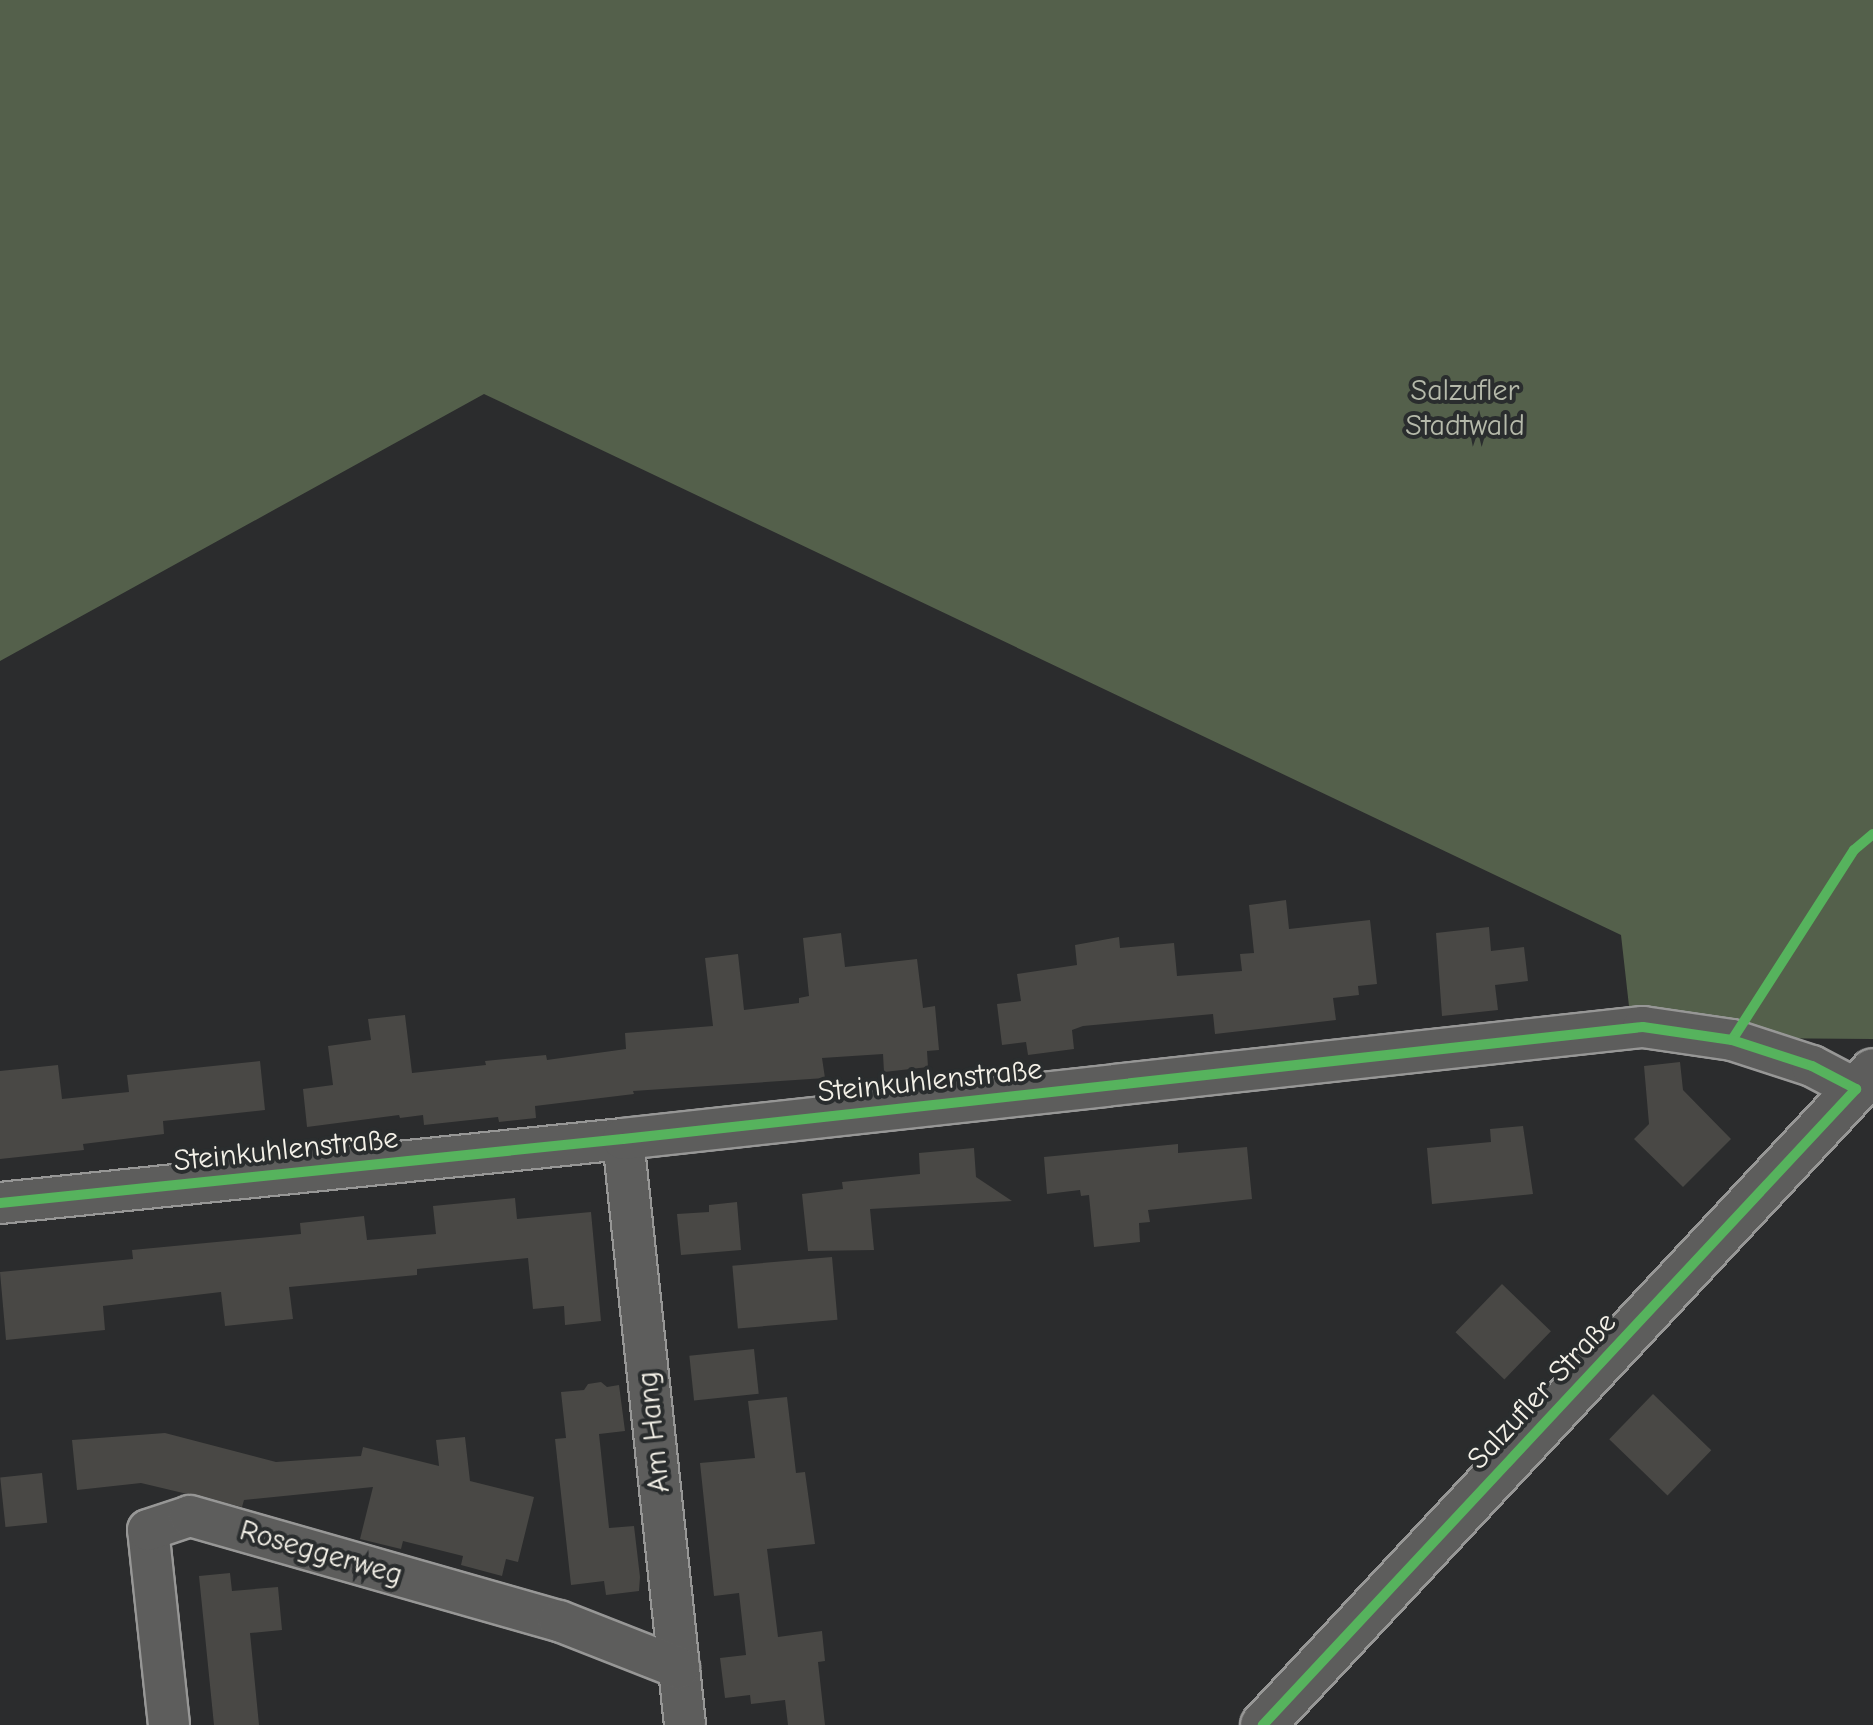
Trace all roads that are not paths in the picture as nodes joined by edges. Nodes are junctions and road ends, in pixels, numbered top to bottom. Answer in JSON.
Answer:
{"nodes":[{"id":1,"x":1865,"y":1080,"type":"edge"},
{"id":2,"x":623,"y":1139,"type":"junction"},
{"id":3,"x":0,"y":1203,"type":"edge"},
{"id":4,"x":679,"y":1668,"type":"junction"},
{"id":5,"x":169,"y":1725,"type":"edge"},
{"id":6,"x":685,"y":1725,"type":"edge"},
{"id":7,"x":1263,"y":1725,"type":"edge"}],
"edges":[{"from":1,"to":2,"type":"street","name":"Steinkuhlenstraße"},
{"from":1,"to":7,"type":"main road","name":"Salzufler Straße"},
{"from":2,"to":3,"type":"street","name":"Steinkuhlenstraße"},
{"from":2,"to":4,"type":"street","name":"Am Hang"},
{"from":4,"to":5,"type":"street","name":"Roseggerweg"},
{"from":4,"to":6,"type":"street","name":"Am Hang"}]}
